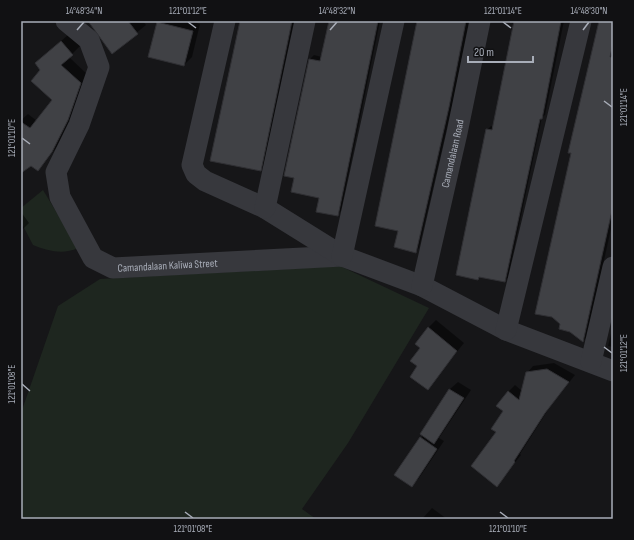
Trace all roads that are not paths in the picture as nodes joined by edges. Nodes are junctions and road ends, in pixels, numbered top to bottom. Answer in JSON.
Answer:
{"nodes":[{"id":1,"x":66,"y":21,"type":"edge"},
{"id":2,"x":225,"y":21,"type":"edge"},
{"id":3,"x":305,"y":21,"type":"edge"},
{"id":4,"x":394,"y":21,"type":"edge"},
{"id":5,"x":480,"y":21,"type":"edge"},
{"id":6,"x":581,"y":21,"type":"edge"},
{"id":7,"x":265,"y":208,"type":"junction"},
{"id":8,"x":342,"y":256,"type":"junction"},
{"id":9,"x":613,"y":267,"type":"edge"},
{"id":10,"x":422,"y":286,"type":"junction"},
{"id":11,"x":506,"y":330,"type":"junction"},
{"id":12,"x":592,"y":362,"type":"junction"},
{"id":13,"x":613,"y":371,"type":"edge"}],
"edges":[{"from":1,"to":8,"type":"street","name":"Camandalaan Kaliwa Street"},
{"from":2,"to":7,"type":"street"},
{"from":3,"to":7,"type":"street"},
{"from":4,"to":8,"type":"street"},
{"from":5,"to":10,"type":"street","name":"Camandalaan Road"},
{"from":6,"to":11,"type":"street"},
{"from":7,"to":8,"type":"street"},
{"from":8,"to":10,"type":"street"},
{"from":9,"to":12,"type":"street"},
{"from":10,"to":11,"type":"street"},
{"from":11,"to":12,"type":"street"},
{"from":12,"to":13,"type":"street"}]}
